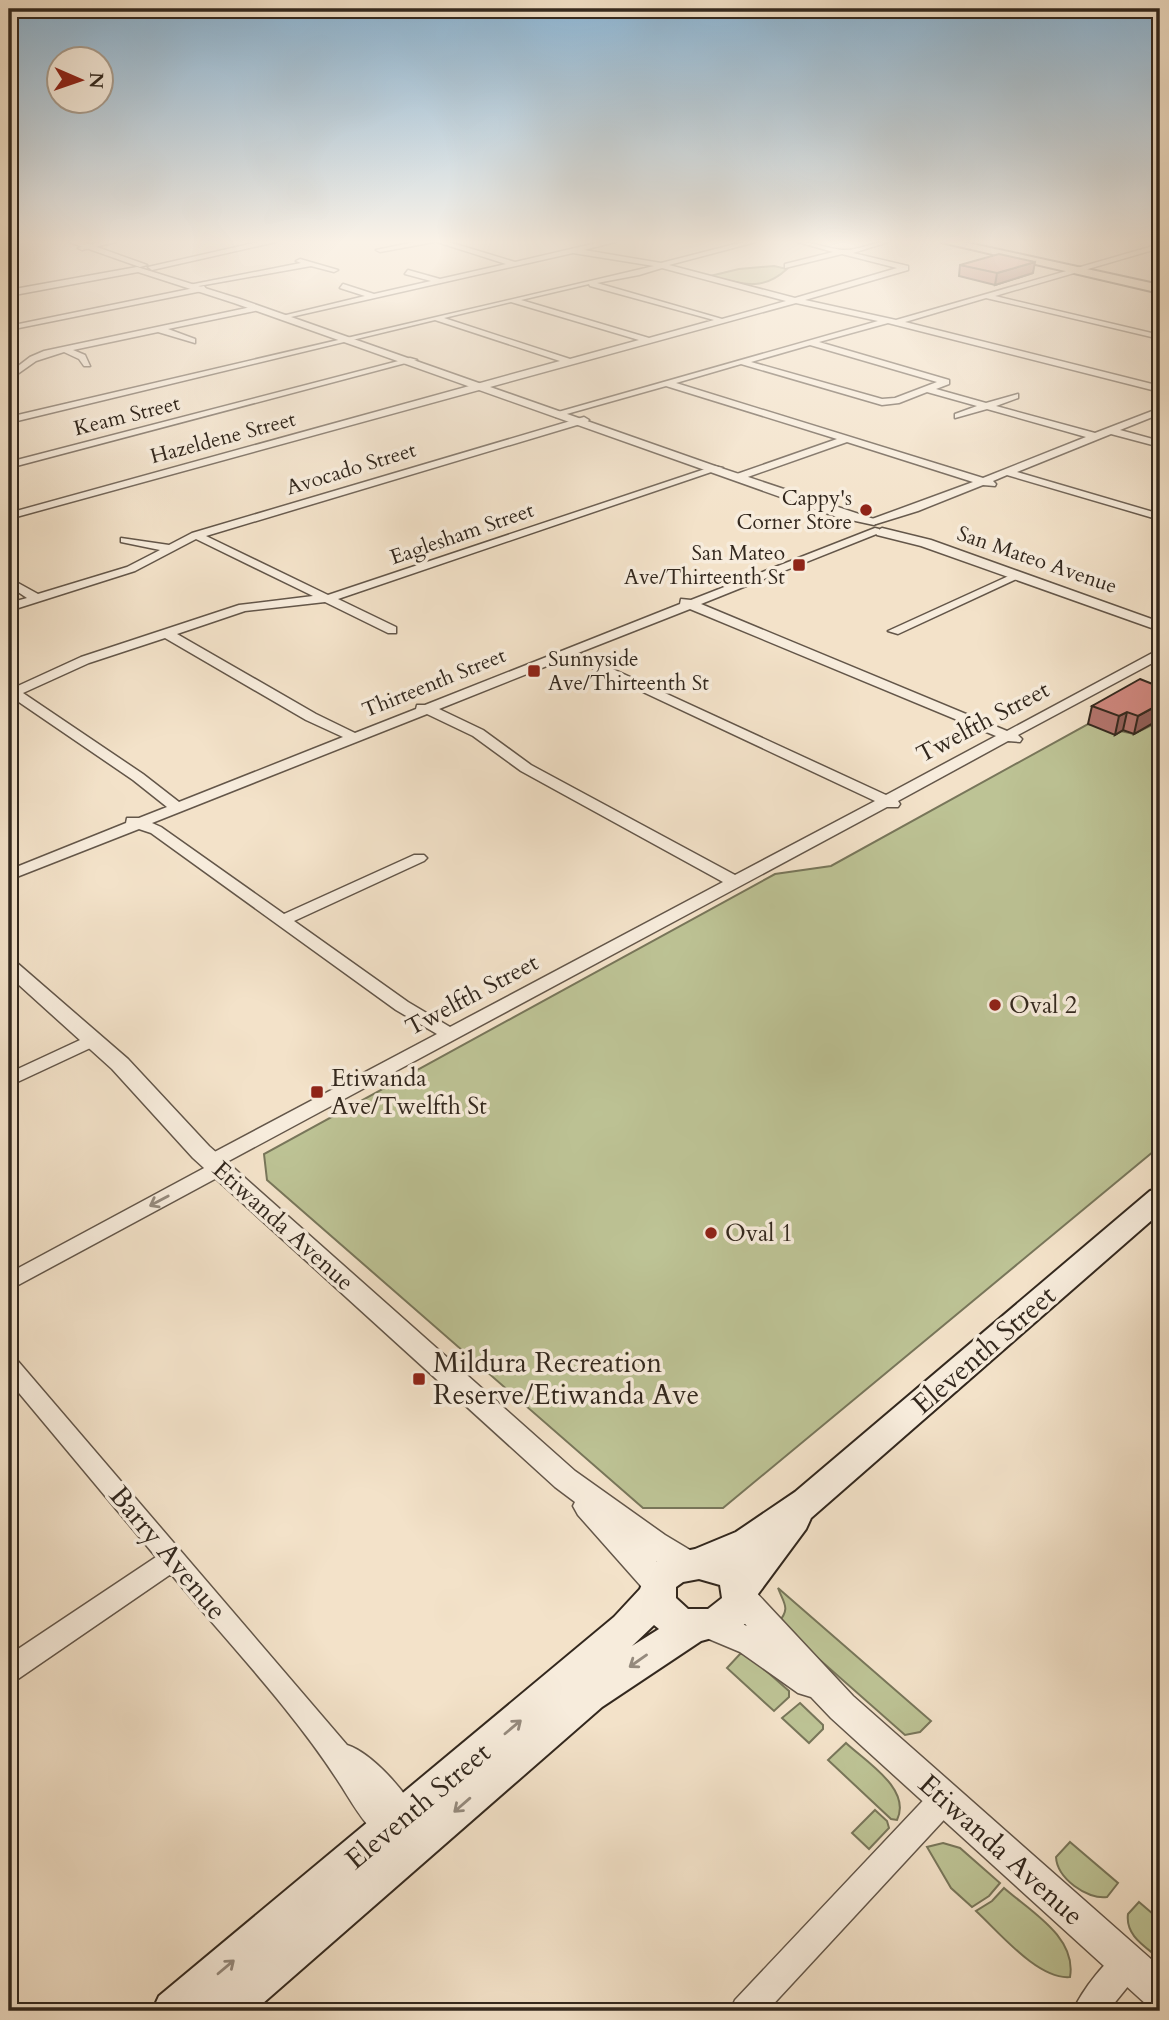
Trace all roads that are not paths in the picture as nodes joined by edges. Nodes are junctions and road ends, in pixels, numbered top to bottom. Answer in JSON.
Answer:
{"nodes":[{"id":1,"x":124,"y":336,"type":"edge"},
{"id":2,"x":179,"y":336,"type":"edge"},
{"id":3,"x":335,"y":336,"type":"edge"},
{"id":4,"x":361,"y":336,"type":"edge"},
{"id":5,"x":492,"y":336,"type":"edge"},
{"id":6,"x":635,"y":336,"type":"edge"},
{"id":7,"x":662,"y":336,"type":"edge"},
{"id":8,"x":835,"y":336,"type":"edge"},
{"id":9,"x":951,"y":336,"type":"edge"},
{"id":10,"x":346,"y":340,"type":"junction"},
{"id":11,"x":648,"y":340,"type":"junction"},
{"id":12,"x":192,"y":341,"type":"dead end"},
{"id":13,"x":810,"y":342,"type":"junction"},
{"id":14,"x":64,"y":349,"type":"junction"},
{"id":15,"x":569,"y":361,"type":"junction"},
{"id":16,"x":739,"y":361,"type":"junction"},
{"id":17,"x":412,"y":362,"type":"junction"},
{"id":18,"x":87,"y":364,"type":"dead end"},
{"id":19,"x":9,"y":368,"type":"edge"},
{"id":20,"x":21,"y":368,"type":"junction"},
{"id":21,"x":9,"y":377,"type":"edge"},
{"id":22,"x":667,"y":383,"type":"junction"},
{"id":23,"x":481,"y":386,"type":"junction"},
{"id":24,"x":929,"y":390,"type":"junction"},
{"id":25,"x":1160,"y":391,"type":"edge"},
{"id":26,"x":1015,"y":396,"type":"dead end"},
{"id":27,"x":985,"y":406,"type":"junction"},
{"id":28,"x":1160,"y":414,"type":"edge"},
{"id":29,"x":958,"y":416,"type":"dead end"},
{"id":30,"x":570,"y":417,"type":"junction"},
{"id":31,"x":9,"y":420,"type":"edge"},
{"id":32,"x":1104,"y":436,"type":"junction"},
{"id":33,"x":846,"y":439,"type":"junction"},
{"id":34,"x":1160,"y":444,"type":"edge"},
{"id":35,"x":9,"y":465,"type":"edge"},
{"id":36,"x":714,"y":468,"type":"junction"},
{"id":37,"x":1014,"y":472,"type":"junction"},
{"id":38,"x":737,"y":477,"type":"junction"},
{"id":39,"x":985,"y":483,"type":"junction"},
{"id":40,"x":9,"y":516,"type":"edge"},
{"id":41,"x":1160,"y":517,"type":"edge"},
{"id":42,"x":877,"y":526,"type":"junction"},
{"id":43,"x":196,"y":535,"type":"junction"},
{"id":44,"x":125,"y":540,"type":"dead end"},
{"id":45,"x":169,"y":548,"type":"junction"},
{"id":46,"x":1017,"y":576,"type":"junction"},
{"id":47,"x":9,"y":581,"type":"edge"},
{"id":48,"x":36,"y":598,"type":"junction"},
{"id":49,"x":330,"y":598,"type":"junction"},
{"id":50,"x":692,"y":602,"type":"junction"},
{"id":51,"x":9,"y":607,"type":"edge"},
{"id":52,"x":1160,"y":626,"type":"edge"},
{"id":53,"x":392,"y":630,"type":"dead end"},
{"id":54,"x":894,"y":631,"type":"dead end"},
{"id":55,"x":166,"y":633,"type":"junction"},
{"id":56,"x":568,"y":652,"type":"junction"},
{"id":57,"x":1160,"y":654,"type":"edge"},
{"id":58,"x":1160,"y":663,"type":"edge"},
{"id":59,"x":11,"y":694,"type":"edge"},
{"id":60,"x":429,"y":707,"type":"junction"},
{"id":61,"x":346,"y":737,"type":"junction"},
{"id":62,"x":1014,"y":738,"type":"junction"},
{"id":63,"x":178,"y":804,"type":"junction"},
{"id":64,"x":892,"y":804,"type":"junction"},
{"id":65,"x":143,"y":821,"type":"junction"},
{"id":66,"x":419,"y":858,"type":"dead end"},
{"id":67,"x":9,"y":867,"type":"edge"},
{"id":68,"x":9,"y":875,"type":"edge"},
{"id":69,"x":733,"y":881,"type":"junction"},
{"id":70,"x":282,"y":921,"type":"junction"},
{"id":71,"x":9,"y":966,"type":"edge"},
{"id":72,"x":445,"y":1037,"type":"junction"},
{"id":73,"x":93,"y":1040,"type":"junction"},
{"id":74,"x":9,"y":1080,"type":"edge"},
{"id":75,"x":215,"y":1165,"type":"junction"},
{"id":76,"x":1160,"y":1198,"type":"edge"},
{"id":77,"x":9,"y":1282,"type":"edge"},
{"id":78,"x":9,"y":1366,"type":"edge"},
{"id":79,"x":565,"y":1479,"type":"junction"},
{"id":80,"x":807,"y":1502,"type":"junction"},
{"id":81,"x":173,"y":1559,"type":"junction"},
{"id":82,"x":694,"y":1565,"type":"junction"},
{"id":83,"x":659,"y":1590,"type":"junction"},
{"id":84,"x":741,"y":1594,"type":"junction"},
{"id":85,"x":702,"y":1625,"type":"junction"},
{"id":86,"x":9,"y":1670,"type":"edge"},
{"id":87,"x":842,"y":1707,"type":"junction"},
{"id":88,"x":944,"y":1799,"type":"junction"},
{"id":89,"x":404,"y":1830,"type":"junction"},
{"id":90,"x":1127,"y":1963,"type":"junction"},
{"id":91,"x":1160,"y":1992,"type":"edge"},
{"id":92,"x":174,"y":2011,"type":"edge"},
{"id":93,"x":221,"y":2011,"type":"edge"},
{"id":94,"x":746,"y":2011,"type":"edge"},
{"id":95,"x":1089,"y":2011,"type":"edge"}],
"edges":[{"from":1,"to":14,"type":"street"},
{"from":2,"to":12,"type":"street"},
{"from":3,"to":10,"type":"street","name":"San Mateo Avenue"},
{"from":4,"to":10,"type":"street"},
{"from":5,"to":15,"type":"street"},
{"from":6,"to":11,"type":"street"},
{"from":7,"to":11,"type":"street","name":"Hazeldene Street"},
{"from":8,"to":13,"type":"street","name":"Avocado Street"},
{"from":9,"to":25,"type":"street"},
{"from":10,"to":17,"type":"street","name":"San Mateo Avenue"},
{"from":10,"to":31,"type":"street"},
{"from":11,"to":15,"type":"street","name":"Hazeldene Street"},
{"from":13,"to":16,"type":"street","name":"Avocado Street"},
{"from":13,"to":24,"type":"street"},
{"from":14,"to":18,"type":"street"},
{"from":14,"to":20,"type":"street"},
{"from":15,"to":23,"type":"street","name":"Hazeldene Street"},
{"from":16,"to":22,"type":"street","name":"Avocado Street"},
{"from":16,"to":24,"type":"street"},
{"from":17,"to":23,"type":"street","name":"San Mateo Avenue"},
{"from":17,"to":35,"type":"street","name":"Keam Street"},
{"from":19,"to":20,"type":"street"},
{"from":20,"to":21,"type":"street"},
{"from":22,"to":30,"type":"street","name":"Avocado Street"},
{"from":22,"to":33,"type":"street"},
{"from":23,"to":30,"type":"street","name":"San Mateo Avenue"},
{"from":23,"to":40,"type":"street","name":"Hazeldene Street"},
{"from":24,"to":27,"type":"street"},
{"from":26,"to":27,"type":"street"},
{"from":27,"to":29,"type":"street"},
{"from":27,"to":32,"type":"street"},
{"from":28,"to":32,"type":"street","name":"Thirteenth Street"},
{"from":30,"to":36,"type":"street","name":"San Mateo Avenue"},
{"from":30,"to":43,"type":"street","name":"Avocado Street"},
{"from":32,"to":34,"type":"street"},
{"from":32,"to":37,"type":"street","name":"Thirteenth Street"},
{"from":33,"to":38,"type":"street"},
{"from":33,"to":39,"type":"street"},
{"from":36,"to":38,"type":"street","name":"San Mateo Avenue"},
{"from":36,"to":49,"type":"street","name":"Eaglesham Street"},
{"from":37,"to":39,"type":"street","name":"Thirteenth Street"},
{"from":37,"to":41,"type":"street"},
{"from":38,"to":42,"type":"street","name":"San Mateo Avenue"},
{"from":39,"to":42,"type":"street","name":"Thirteenth Street"},
{"from":39,"to":42,"type":"street","name":"Thirteenth Street"},
{"from":42,"to":46,"type":"street","name":"San Mateo Avenue"},
{"from":42,"to":50,"type":"street","name":"Thirteenth Street"},
{"from":43,"to":45,"type":"street","name":"Avocado Street"},
{"from":43,"to":49,"type":"street"},
{"from":44,"to":45,"type":"street"},
{"from":45,"to":48,"type":"street","name":"Avocado Street"},
{"from":46,"to":52,"type":"street","name":"San Mateo Avenue"},
{"from":46,"to":54,"type":"street"},
{"from":47,"to":48,"type":"street"},
{"from":48,"to":51,"type":"street","name":"Avocado Street"},
{"from":49,"to":53,"type":"street"},
{"from":49,"to":55,"type":"street","name":"Eaglesham Street"},
{"from":50,"to":56,"type":"street","name":"Thirteenth Street"},
{"from":50,"to":62,"type":"street"},
{"from":55,"to":59,"type":"street","name":"Eaglesham Street"},
{"from":55,"to":61,"type":"street"},
{"from":56,"to":60,"type":"street","name":"Thirteenth Street"},
{"from":56,"to":64,"type":"street"},
{"from":57,"to":62,"type":"street","name":"Twelfth Street"},
{"from":58,"to":62,"type":"street","name":"Twelfth Street"},
{"from":59,"to":63,"type":"street"},
{"from":60,"to":61,"type":"street","name":"Thirteenth Street"},
{"from":60,"to":69,"type":"street"},
{"from":61,"to":63,"type":"street","name":"Thirteenth Street"},
{"from":62,"to":64,"type":"street","name":"Twelfth Street"},
{"from":63,"to":65,"type":"street","name":"Thirteenth Street"},
{"from":64,"to":69,"type":"street","name":"Twelfth Street"},
{"from":65,"to":67,"type":"street","name":"Thirteenth Street"},
{"from":65,"to":68,"type":"street","name":"Thirteenth Street"},
{"from":65,"to":70,"type":"street"},
{"from":66,"to":70,"type":"street"},
{"from":69,"to":72,"type":"street","name":"Twelfth Street"},
{"from":70,"to":72,"type":"street"},
{"from":71,"to":73,"type":"street","name":"Etiwanda Avenue"},
{"from":72,"to":75,"type":"street","name":"Twelfth Street"},
{"from":73,"to":74,"type":"street"},
{"from":73,"to":75,"type":"street","name":"Etiwanda Avenue"},
{"from":75,"to":77,"type":"street","name":"Twelfth Street","one_way":true},
{"from":75,"to":79,"type":"street","name":"Etiwanda Avenue"},
{"from":76,"to":80,"type":"main road","name":"Eleventh Street"},
{"from":78,"to":81,"type":"street","name":"Barry Avenue"},
{"from":79,"to":82,"type":"street","name":"Etiwanda Avenue"},
{"from":79,"to":83,"type":"street","name":"Etiwanda Avenue"},
{"from":80,"to":82,"type":"main road","name":"Eleventh Street"},
{"from":80,"to":84,"type":"main road","name":"Eleventh Street"},
{"from":81,"to":86,"type":"street"},
{"from":81,"to":89,"type":"street","name":"Barry Avenue"},
{"from":82,"to":83,"type":"main road"},
{"from":82,"to":84,"type":"main road"},
{"from":83,"to":85,"type":"main road"},
{"from":89,"to":83,"type":"main road","name":"Eleventh Street","one_way":true},
{"from":84,"to":85,"type":"main road"},
{"from":84,"to":87,"type":"street","name":"Etiwanda Avenue"},
{"from":85,"to":87,"type":"street","name":"Etiwanda Avenue"},
{"from":85,"to":89,"type":"main road","name":"Eleventh Street","one_way":true},
{"from":87,"to":88,"type":"street","name":"Etiwanda Avenue"},
{"from":88,"to":90,"type":"street","name":"Etiwanda Avenue"},
{"from":88,"to":94,"type":"street"},
{"from":92,"to":89,"type":"main road","name":"Eleventh Street","one_way":true},
{"from":89,"to":93,"type":"main road","name":"Eleventh Street"},
{"from":90,"to":91,"type":"street","name":"Etiwanda Avenue"},
{"from":90,"to":95,"type":"street"}]}
